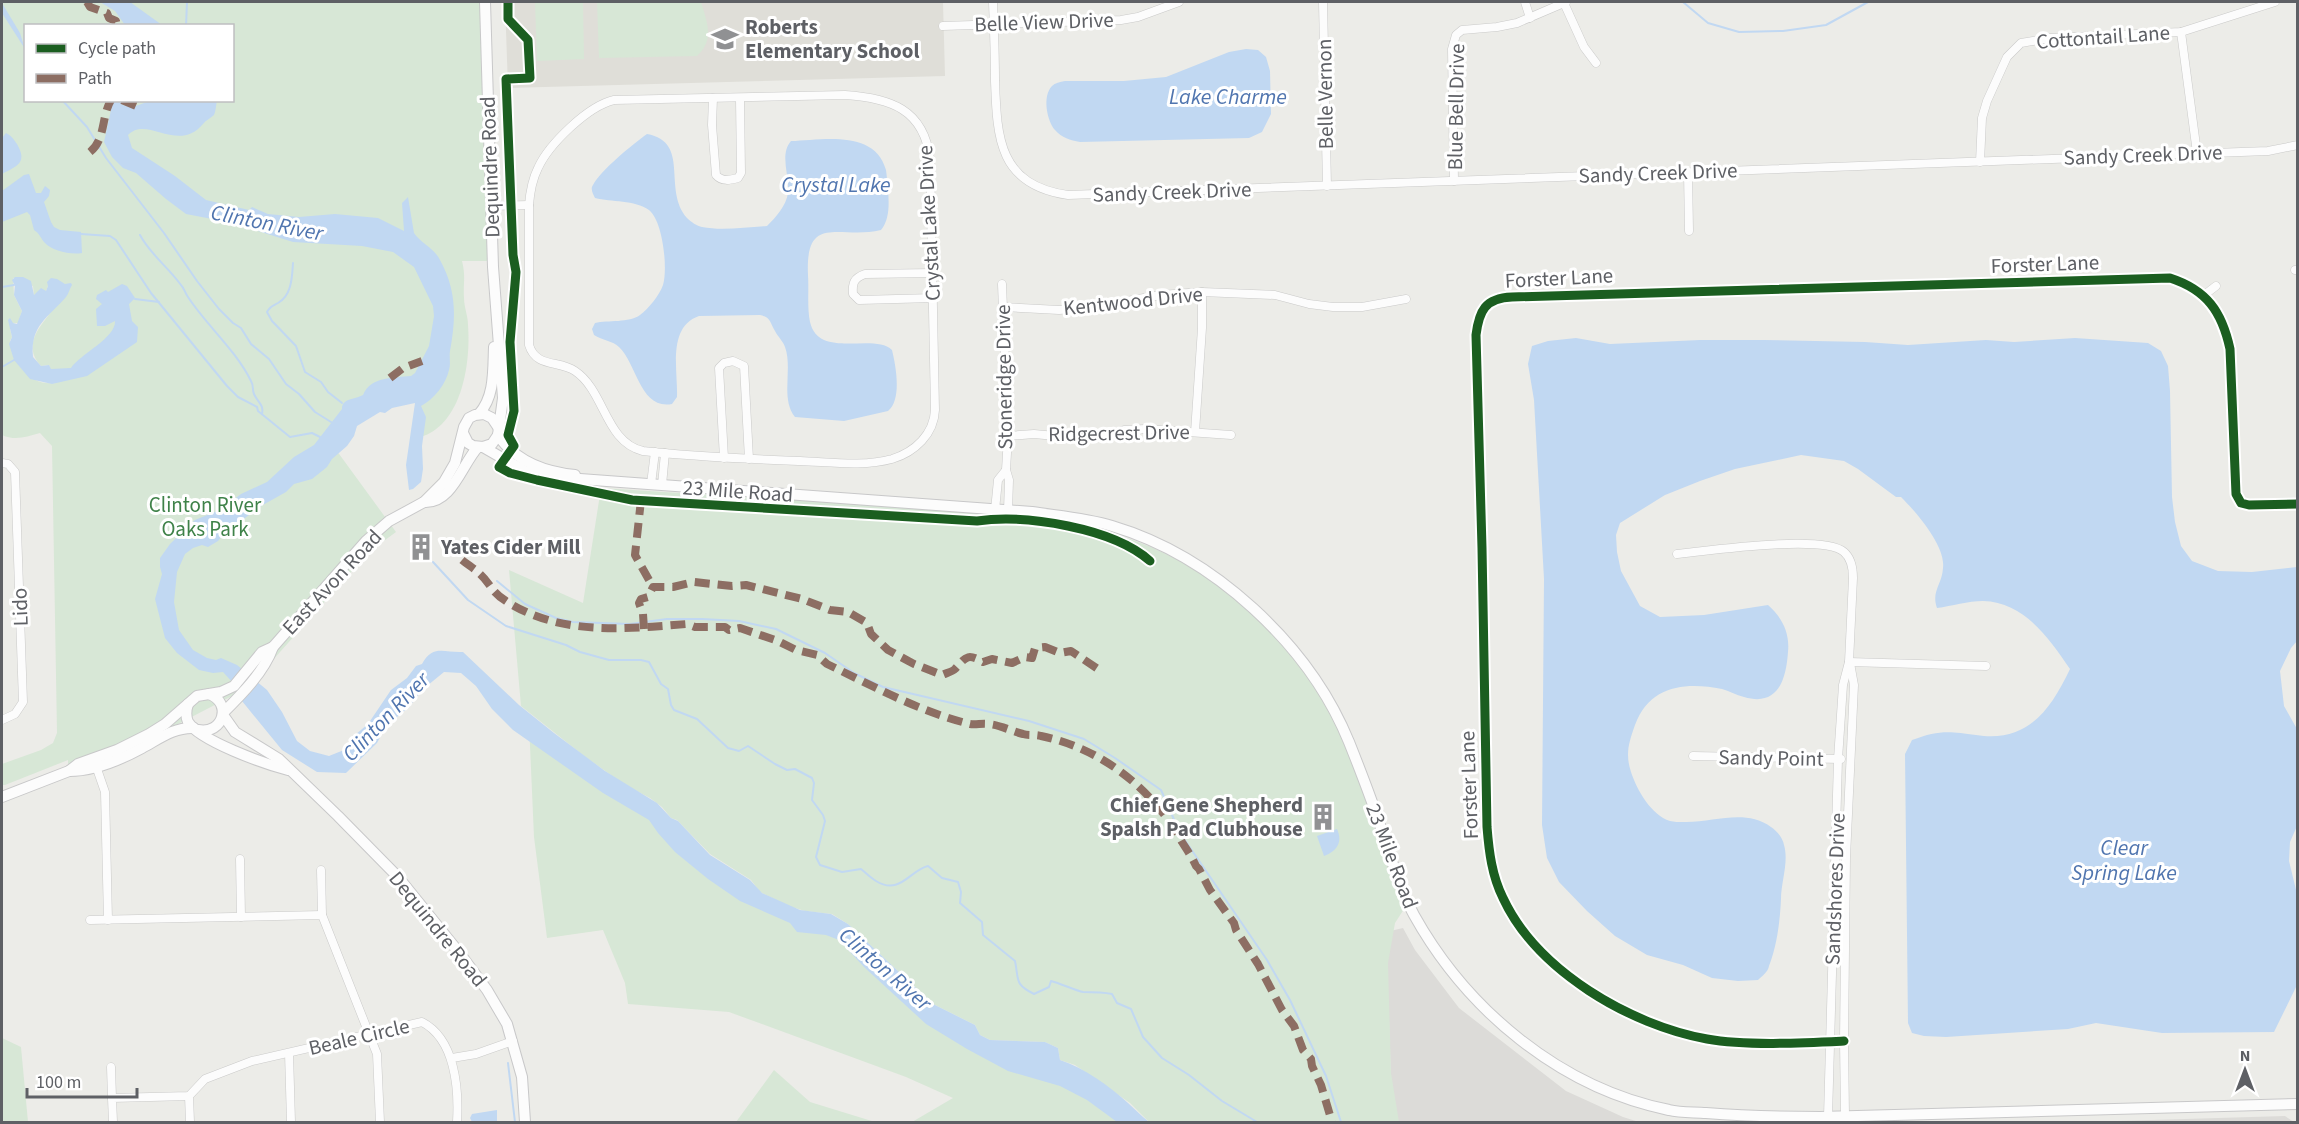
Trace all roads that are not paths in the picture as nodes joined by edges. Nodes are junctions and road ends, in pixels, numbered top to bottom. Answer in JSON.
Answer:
{"nodes":[{"id":1,"x":485,"y":2,"type":"edge"},
{"id":2,"x":993,"y":2,"type":"edge"},
{"id":3,"x":1179,"y":2,"type":"edge"},
{"id":4,"x":1323,"y":2,"type":"edge"},
{"id":5,"x":1525,"y":2,"type":"edge"},
{"id":6,"x":1565,"y":2,"type":"edge"},
{"id":7,"x":2274,"y":2,"type":"edge"},
{"id":8,"x":1530,"y":18,"type":"junction"},
{"id":9,"x":994,"y":24,"type":"junction"},
{"id":10,"x":943,"y":26,"type":"dead end"},
{"id":11,"x":2181,"y":32,"type":"junction"},
{"id":12,"x":1596,"y":63,"type":"dead end"},
{"id":13,"x":713,"y":98,"type":"junction"},
{"id":14,"x":740,"y":99,"type":"junction"},
{"id":15,"x":2298,"y":145,"type":"edge"},
{"id":16,"x":2197,"y":153,"type":"junction"},
{"id":17,"x":1980,"y":162,"type":"junction"},
{"id":18,"x":1688,"y":172,"type":"junction"},
{"id":19,"x":1455,"y":181,"type":"junction"},
{"id":20,"x":1327,"y":186,"type":"junction"},
{"id":21,"x":529,"y":205,"type":"junction"},
{"id":22,"x":492,"y":206,"type":"junction"},
{"id":23,"x":1689,"y":231,"type":"dead end"},
{"id":24,"x":933,"y":273,"type":"junction"},
{"id":25,"x":1002,"y":284,"type":"dead end"},
{"id":26,"x":2216,"y":286,"type":"dead end"},
{"id":27,"x":1202,"y":292,"type":"junction"},
{"id":28,"x":2203,"y":296,"type":"junction"},
{"id":29,"x":934,"y":298,"type":"junction"},
{"id":30,"x":1406,"y":299,"type":"dead end"},
{"id":31,"x":1002,"y":307,"type":"junction"},
{"id":32,"x":497,"y":332,"type":"junction"},
{"id":33,"x":479,"y":414,"type":"junction"},
{"id":34,"x":498,"y":431,"type":"junction"},
{"id":35,"x":1195,"y":432,"type":"junction"},
{"id":36,"x":464,"y":433,"type":"junction"},
{"id":37,"x":1231,"y":435,"type":"dead end"},
{"id":38,"x":1008,"y":436,"type":"junction"},
{"id":39,"x":480,"y":447,"type":"junction"},
{"id":40,"x":655,"y":452,"type":"junction"},
{"id":41,"x":665,"y":453,"type":"junction"},
{"id":42,"x":724,"y":458,"type":"junction"},
{"id":43,"x":749,"y":459,"type":"junction"},
{"id":44,"x":2,"y":463,"type":"edge"},
{"id":45,"x":1006,"y":470,"type":"junction"},
{"id":46,"x":580,"y":479,"type":"junction"},
{"id":47,"x":657,"y":485,"type":"junction"},
{"id":48,"x":424,"y":502,"type":"junction"},
{"id":49,"x":2298,"y":504,"type":"edge"},
{"id":50,"x":995,"y":510,"type":"junction"},
{"id":51,"x":1008,"y":511,"type":"junction"},
{"id":52,"x":1677,"y":554,"type":"dead end"},
{"id":53,"x":1849,"y":662,"type":"junction"},
{"id":54,"x":1986,"y":666,"type":"dead end"},
{"id":55,"x":254,"y":670,"type":"junction"},
{"id":56,"x":209,"y":694,"type":"junction"},
{"id":57,"x":188,"y":704,"type":"junction"},
{"id":58,"x":223,"y":714,"type":"junction"},
{"id":59,"x":2,"y":720,"type":"edge"},
{"id":60,"x":196,"y":729,"type":"junction"},
{"id":61,"x":1693,"y":756,"type":"dead end"},
{"id":62,"x":1839,"y":759,"type":"junction"},
{"id":63,"x":1850,"y":759,"type":"junction"},
{"id":64,"x":96,"y":766,"type":"junction"},
{"id":65,"x":288,"y":770,"type":"junction"},
{"id":66,"x":69,"y":771,"type":"junction"},
{"id":67,"x":2,"y":797,"type":"edge"},
{"id":68,"x":1846,"y":851,"type":"junction"},
{"id":69,"x":1836,"y":852,"type":"junction"},
{"id":70,"x":240,"y":859,"type":"dead end"},
{"id":71,"x":321,"y":870,"type":"dead end"},
{"id":72,"x":322,"y":915,"type":"junction"},
{"id":73,"x":241,"y":917,"type":"junction"},
{"id":74,"x":90,"y":920,"type":"dead end"},
{"id":75,"x":108,"y":920,"type":"junction"},
{"id":76,"x":1846,"y":944,"type":"junction"},
{"id":77,"x":1833,"y":945,"type":"junction"},
{"id":78,"x":370,"y":1034,"type":"junction"},
{"id":79,"x":513,"y":1041,"type":"junction"},
{"id":80,"x":1844,"y":1041,"type":"junction"},
{"id":81,"x":1831,"y":1042,"type":"junction"},
{"id":82,"x":289,"y":1053,"type":"junction"},
{"id":83,"x":452,"y":1058,"type":"junction"},
{"id":84,"x":111,"y":1067,"type":"dead end"},
{"id":85,"x":189,"y":1096,"type":"junction"},
{"id":86,"x":112,"y":1098,"type":"junction"},
{"id":87,"x":2298,"y":1104,"type":"edge"},
{"id":88,"x":1845,"y":1116,"type":"junction"},
{"id":89,"x":1828,"y":1117,"type":"junction"},
{"id":90,"x":113,"y":1122,"type":"edge"},
{"id":91,"x":190,"y":1122,"type":"edge"},
{"id":92,"x":291,"y":1122,"type":"edge"},
{"id":93,"x":380,"y":1122,"type":"edge"},
{"id":94,"x":457,"y":1122,"type":"edge"},
{"id":95,"x":525,"y":1122,"type":"edge"}],
"edges":[{"from":1,"to":22,"type":"main road","name":"Dequindre Road"},
{"from":2,"to":9,"type":"street"},
{"from":3,"to":9,"type":"street","name":"Belle View Drive"},
{"from":4,"to":20,"type":"street","name":"Belle Vernon"},
{"from":5,"to":8,"type":"street"},
{"from":6,"to":8,"type":"street"},
{"from":6,"to":12,"type":"street"},
{"from":7,"to":11,"type":"street","name":"Cottontail Lane"},
{"from":8,"to":19,"type":"street","name":"Blue Bell Drive"},
{"from":9,"to":10,"type":"street","name":"Belle View Drive"},
{"from":9,"to":20,"type":"street","name":"Sandy Creek Drive"},
{"from":11,"to":16,"type":"street"},
{"from":11,"to":17,"type":"street","name":"Cottontail Lane"},
{"from":13,"to":14,"type":"street","name":"Crystal Lake Drive"},
{"from":13,"to":14,"type":"street"},
{"from":13,"to":21,"type":"street","name":"Crystal Lake Drive"},
{"from":14,"to":24,"type":"street","name":"Crystal Lake Drive"},
{"from":15,"to":16,"type":"street","name":"Sandy Creek Drive"},
{"from":16,"to":17,"type":"street","name":"Sandy Creek Drive"},
{"from":17,"to":18,"type":"street","name":"Sandy Creek Drive"},
{"from":18,"to":19,"type":"street","name":"Sandy Creek Drive"},
{"from":18,"to":23,"type":"street"},
{"from":19,"to":20,"type":"street","name":"Sandy Creek Drive"},
{"from":21,"to":22,"type":"street"},
{"from":21,"to":40,"type":"street","name":"Crystal Lake Drive"},
{"from":22,"to":32,"type":"main road","name":"Dequindre Road"},
{"from":24,"to":29,"type":"street","name":"Crystal Lake Drive"},
{"from":24,"to":29,"type":"street"},
{"from":25,"to":31,"type":"street","name":"Stoneridge Drive"},
{"from":26,"to":28,"type":"street"},
{"from":27,"to":30,"type":"street","name":"Kentwood Drive"},
{"from":27,"to":31,"type":"street","name":"Kentwood Drive"},
{"from":27,"to":35,"type":"street"},
{"from":28,"to":49,"type":"street","name":"Forster Lane"},
{"from":28,"to":81,"type":"street","name":"Forster Lane"},
{"from":29,"to":43,"type":"street","name":"Crystal Lake Drive"},
{"from":31,"to":38,"type":"street","name":"Stoneridge Drive"},
{"from":32,"to":33,"type":"main road","name":"Dequindre Road"},
{"from":32,"to":34,"type":"main road","name":"Dequindre Road"},
{"from":33,"to":34,"type":"main road"},
{"from":33,"to":36,"type":"main road"},
{"from":34,"to":39,"type":"main road"},
{"from":34,"to":46,"type":"main road","name":"23 Mile Road"},
{"from":35,"to":37,"type":"street","name":"Ridgecrest Drive"},
{"from":35,"to":38,"type":"street","name":"Ridgecrest Drive"},
{"from":36,"to":39,"type":"main road"},
{"from":36,"to":48,"type":"main road","name":"East Avon Road"},
{"from":38,"to":45,"type":"street","name":"Stoneridge Drive"},
{"from":39,"to":46,"type":"main road","name":"23 Mile Road"},
{"from":39,"to":48,"type":"main road","name":"East Avon Road"},
{"from":40,"to":41,"type":"street","name":"Crystal Lake Drive"},
{"from":40,"to":47,"type":"street"},
{"from":41,"to":42,"type":"street","name":"Crystal Lake Drive"},
{"from":41,"to":47,"type":"street"},
{"from":42,"to":43,"type":"street","name":"Crystal Lake Drive"},
{"from":42,"to":43,"type":"street"},
{"from":44,"to":59,"type":"street","name":"Lido"},
{"from":45,"to":50,"type":"street","name":"Stoneridge Drive"},
{"from":45,"to":51,"type":"street","name":"Stoneridge Drive"},
{"from":46,"to":47,"type":"main road","name":"23 Mile Road"},
{"from":47,"to":50,"type":"main road","name":"23 Mile Road"},
{"from":48,"to":55,"type":"main road","name":"East Avon Road"},
{"from":50,"to":51,"type":"main road","name":"23 Mile Road"},
{"from":51,"to":89,"type":"main road","name":"23 Mile Road"},
{"from":52,"to":53,"type":"street","name":"Sandshores Drive"},
{"from":53,"to":54,"type":"street"},
{"from":53,"to":62,"type":"street","name":"Sandshores Drive"},
{"from":53,"to":63,"type":"street","name":"Sandshores Drive"},
{"from":55,"to":56,"type":"main road","name":"East Avon Road"},
{"from":55,"to":58,"type":"main road","name":"East Avon Road"},
{"from":56,"to":57,"type":"main road"},
{"from":56,"to":58,"type":"main road"},
{"from":57,"to":60,"type":"main road"},
{"from":57,"to":66,"type":"main road"},
{"from":58,"to":60,"type":"main road"},
{"from":58,"to":65,"type":"main road","name":"Dequindre Road"},
{"from":60,"to":64,"type":"main road"},
{"from":60,"to":65,"type":"main road","name":"Dequindre Road"},
{"from":61,"to":62,"type":"street","name":"Sandy Point"},
{"from":62,"to":63,"type":"street","name":"Sandy Point"},
{"from":62,"to":69,"type":"street","name":"Sandshores Drive"},
{"from":63,"to":68,"type":"street","name":"Sandshores Drive"},
{"from":64,"to":66,"type":"main road"},
{"from":64,"to":75,"type":"street"},
{"from":65,"to":79,"type":"main road","name":"Dequindre Road"},
{"from":66,"to":67,"type":"main road"},
{"from":68,"to":69,"type":"street"},
{"from":68,"to":76,"type":"street","name":"Sandshores Drive"},
{"from":69,"to":77,"type":"street","name":"Sandshores Drive"},
{"from":70,"to":73,"type":"street"},
{"from":71,"to":72,"type":"street"},
{"from":72,"to":73,"type":"street"},
{"from":72,"to":78,"type":"street"},
{"from":73,"to":75,"type":"street"},
{"from":74,"to":75,"type":"street"},
{"from":76,"to":77,"type":"street"},
{"from":76,"to":80,"type":"street","name":"Sandshores Drive"},
{"from":77,"to":81,"type":"street","name":"Sandshores Drive"},
{"from":78,"to":82,"type":"street","name":"Beale Circle"},
{"from":78,"to":83,"type":"street","name":"Beale Circle"},
{"from":78,"to":93,"type":"street"},
{"from":79,"to":83,"type":"street"},
{"from":79,"to":95,"type":"main road","name":"Dequindre Road"},
{"from":80,"to":81,"type":"street","name":"Forster Lane"},
{"from":80,"to":88,"type":"street","name":"Sandshores Drive"},
{"from":81,"to":89,"type":"street","name":"Sandshores Drive"},
{"from":82,"to":85,"type":"street"},
{"from":82,"to":92,"type":"street","name":"Beale Circle"},
{"from":83,"to":94,"type":"street","name":"Beale Circle"},
{"from":84,"to":86,"type":"street"},
{"from":85,"to":86,"type":"street"},
{"from":85,"to":91,"type":"street"},
{"from":86,"to":90,"type":"street"},
{"from":87,"to":88,"type":"main road","name":"23 Mile Road"},
{"from":88,"to":89,"type":"main road","name":"23 Mile Road"}]}
